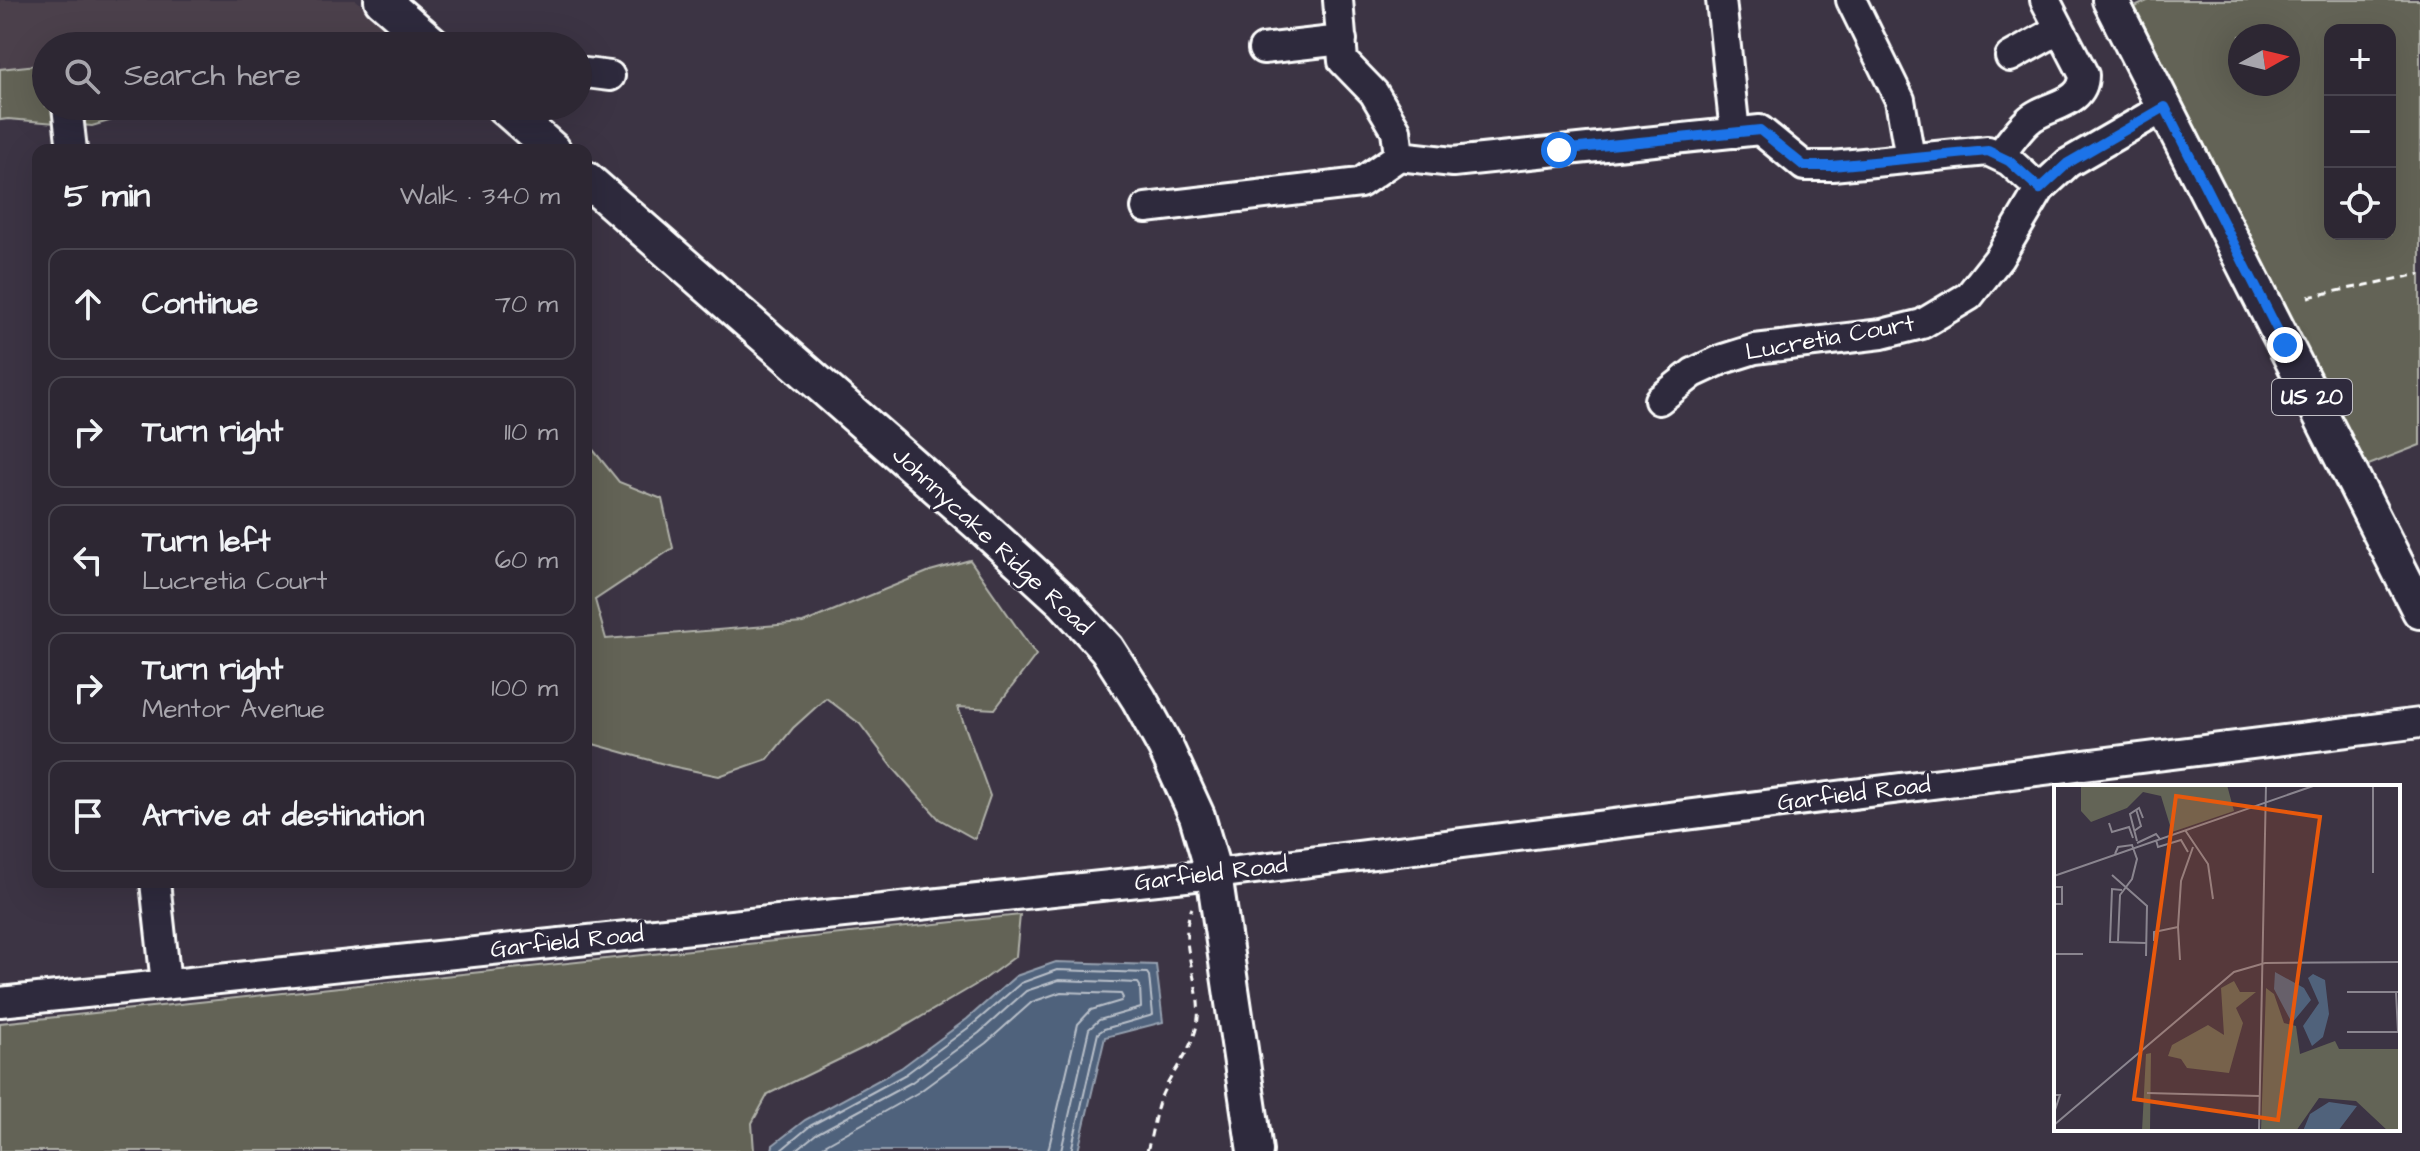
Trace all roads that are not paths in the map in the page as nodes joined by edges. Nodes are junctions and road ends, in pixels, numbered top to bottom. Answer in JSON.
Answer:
{"nodes":[{"id":1,"x":382,"y":0,"type":"edge"},
{"id":2,"x":1338,"y":0,"type":"edge"},
{"id":3,"x":1721,"y":0,"type":"edge"},
{"id":4,"x":1851,"y":0,"type":"edge"},
{"id":5,"x":2045,"y":0,"type":"edge"},
{"id":6,"x":2110,"y":0,"type":"edge"},
{"id":7,"x":2060,"y":29,"type":"junction"},
{"id":8,"x":419,"y":32,"type":"edge"},
{"id":9,"x":1342,"y":40,"type":"junction"},
{"id":10,"x":1263,"y":49,"type":"dead end"},
{"id":11,"x":2010,"y":57,"type":"dead end"},
{"id":12,"x":592,"y":74,"type":"edge"},
{"id":13,"x":610,"y":76,"type":"dead end"},
{"id":14,"x":2165,"y":107,"type":"junction"},
{"id":15,"x":69,"y":120,"type":"edge"},
{"id":16,"x":519,"y":120,"type":"edge"},
{"id":17,"x":1735,"y":133,"type":"junction"},
{"id":18,"x":71,"y":144,"type":"edge"},
{"id":19,"x":546,"y":144,"type":"edge"},
{"id":20,"x":1399,"y":156,"type":"junction"},
{"id":21,"x":1999,"y":156,"type":"junction"},
{"id":22,"x":1910,"y":158,"type":"junction"},
{"id":23,"x":592,"y":184,"type":"edge"},
{"id":24,"x":2040,"y":189,"type":"junction"},
{"id":25,"x":1146,"y":208,"type":"dead end"},
{"id":26,"x":1659,"y":400,"type":"dead end"},
{"id":27,"x":2420,"y":611,"type":"edge"},
{"id":28,"x":2420,"y":723,"type":"edge"},
{"id":29,"x":1216,"y":886,"type":"junction"},
{"id":30,"x":156,"y":888,"type":"edge"},
{"id":31,"x":166,"y":984,"type":"junction"},
{"id":32,"x":0,"y":1002,"type":"edge"},
{"id":33,"x":1255,"y":1151,"type":"edge"}],
"edges":[{"from":1,"to":8,"type":"main road"},
{"from":2,"to":9,"type":"street"},
{"from":3,"to":17,"type":"street"},
{"from":4,"to":22,"type":"street"},
{"from":5,"to":7,"type":"street"},
{"from":6,"to":14,"type":"main road","number":"US 20"},
{"from":7,"to":11,"type":"street"},
{"from":7,"to":21,"type":"street"},
{"from":9,"to":10,"type":"street"},
{"from":9,"to":20,"type":"street"},
{"from":12,"to":13,"type":"street"},
{"from":14,"to":24,"type":"street","name":"Lucretia Court"},
{"from":14,"to":27,"type":"main road","number":"US 20"},
{"from":15,"to":18,"type":"street"},
{"from":16,"to":19,"type":"main road"},
{"from":17,"to":20,"type":"street"},
{"from":17,"to":22,"type":"street"},
{"from":20,"to":25,"type":"street"},
{"from":21,"to":22,"type":"street"},
{"from":21,"to":24,"type":"street"},
{"from":23,"to":29,"type":"main road","name":"Johnnycake Ridge Road"},
{"from":24,"to":26,"type":"street","name":"Lucretia Court"},
{"from":28,"to":29,"type":"street","name":"Garfield Road"},
{"from":29,"to":31,"type":"street","name":"Garfield Road"},
{"from":29,"to":33,"type":"main road","name":"Johnnycake Ridge Road"},
{"from":30,"to":31,"type":"street"},
{"from":31,"to":32,"type":"street","name":"Garfield Road"}]}
